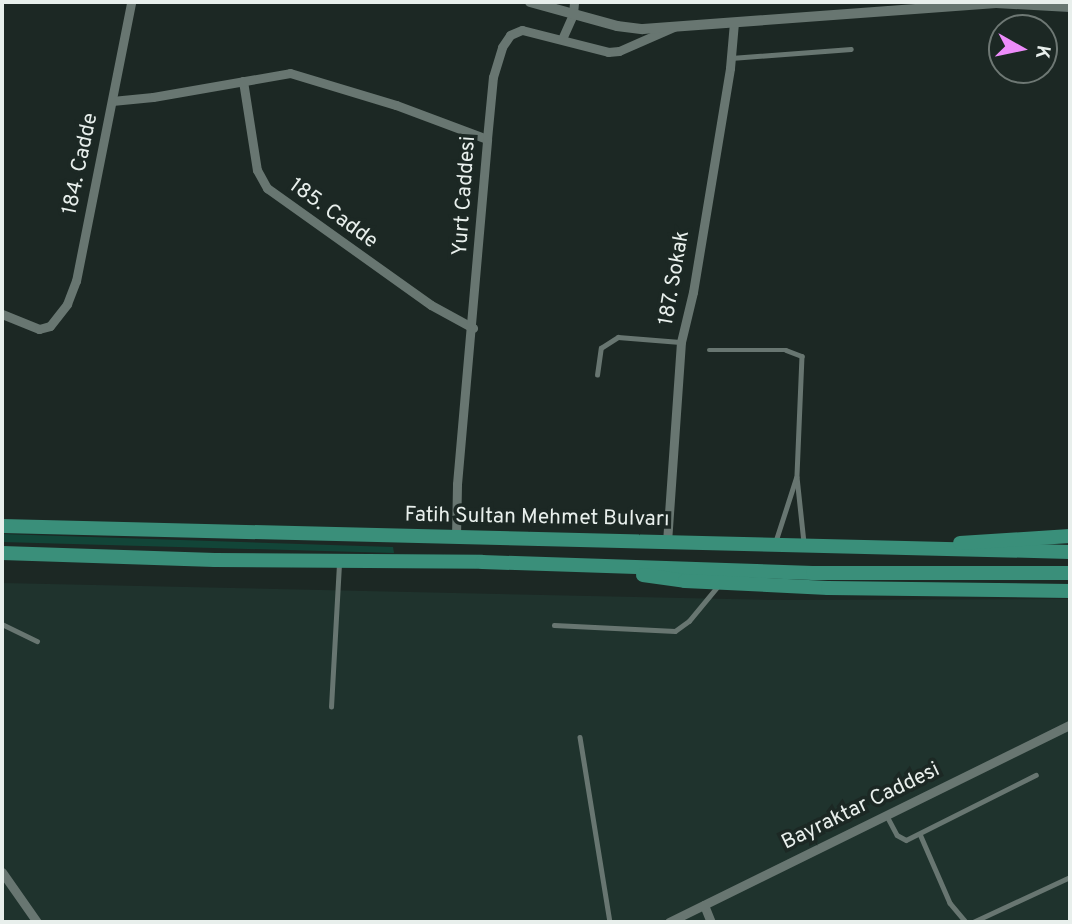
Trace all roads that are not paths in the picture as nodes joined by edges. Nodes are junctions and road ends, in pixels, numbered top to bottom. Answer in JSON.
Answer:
{"nodes":[{"id":1,"x":131,"y":2,"type":"edge"},
{"id":2,"x":530,"y":2,"type":"edge"},
{"id":3,"x":573,"y":2,"type":"edge"},
{"id":4,"x":889,"y":6,"type":"edge"},
{"id":5,"x":1070,"y":7,"type":"edge"},
{"id":6,"x":573,"y":14,"type":"junction"},
{"id":7,"x":734,"y":22,"type":"junction"},
{"id":8,"x":676,"y":26,"type":"junction"},
{"id":9,"x":562,"y":40,"type":"junction"},
{"id":10,"x":851,"y":49,"type":"dead end"},
{"id":11,"x":731,"y":58,"type":"junction"},
{"id":12,"x":243,"y":81,"type":"junction"},
{"id":13,"x":112,"y":101,"type":"junction"},
{"id":14,"x":486,"y":139,"type":"junction"},
{"id":15,"x":2,"y":314,"type":"edge"},
{"id":16,"x":473,"y":328,"type":"junction"},
{"id":17,"x":681,"y":342,"type":"junction"},
{"id":18,"x":709,"y":350,"type":"dead end"},
{"id":19,"x":597,"y":375,"type":"dead end"},
{"id":20,"x":797,"y":477,"type":"junction"},
{"id":21,"x":2,"y":526,"type":"edge"},
{"id":22,"x":1070,"y":536,"type":"edge"},
{"id":23,"x":456,"y":537,"type":"junction"},
{"id":24,"x":667,"y":542,"type":"junction"},
{"id":25,"x":773,"y":546,"type":"junction"},
{"id":26,"x":805,"y":546,"type":"junction"},
{"id":27,"x":851,"y":548,"type":"junction"},
{"id":28,"x":1070,"y":552,"type":"edge"},
{"id":29,"x":2,"y":553,"type":"edge"},
{"id":30,"x":339,"y":561,"type":"junction"},
{"id":31,"x":614,"y":568,"type":"junction"},
{"id":32,"x":1070,"y":573,"type":"edge"},
{"id":33,"x":720,"y":583,"type":"junction"},
{"id":34,"x":1070,"y":591,"type":"edge"},
{"id":35,"x":2,"y":624,"type":"edge"},
{"id":36,"x":554,"y":625,"type":"dead end"},
{"id":37,"x":37,"y":641,"type":"dead end"},
{"id":38,"x":331,"y":707,"type":"dead end"},
{"id":39,"x":1070,"y":725,"type":"edge"},
{"id":40,"x":580,"y":737,"type":"dead end"},
{"id":41,"x":1036,"y":775,"type":"dead end"},
{"id":42,"x":885,"y":814,"type":"junction"},
{"id":43,"x":920,"y":834,"type":"junction"},
{"id":44,"x":2,"y":872,"type":"edge"},
{"id":45,"x":1070,"y":877,"type":"edge"},
{"id":46,"x":704,"y":905,"type":"junction"},
{"id":47,"x":37,"y":922,"type":"edge"},
{"id":48,"x":610,"y":922,"type":"edge"},
{"id":49,"x":668,"y":922,"type":"edge"},
{"id":50,"x":712,"y":922,"type":"edge"},
{"id":51,"x":966,"y":922,"type":"edge"},
{"id":52,"x":973,"y":922,"type":"edge"}],
"edges":[{"from":1,"to":13,"type":"street","name":"184. Cadde"},
{"from":2,"to":6,"type":"street"},
{"from":3,"to":6,"type":"street"},
{"from":4,"to":5,"type":"street"},
{"from":4,"to":7,"type":"street"},
{"from":6,"to":8,"type":"street"},
{"from":6,"to":9,"type":"street"},
{"from":7,"to":8,"type":"street"},
{"from":7,"to":11,"type":"street","name":"187. Sokak"},
{"from":8,"to":9,"type":"street","name":"Yurt Caddesi"},
{"from":9,"to":14,"type":"street","name":"Yurt Caddesi"},
{"from":10,"to":11,"type":"lane"},
{"from":11,"to":17,"type":"street","name":"187. Sokak"},
{"from":12,"to":13,"type":"street"},
{"from":12,"to":14,"type":"street"},
{"from":12,"to":16,"type":"street","name":"185. Cadde"},
{"from":13,"to":15,"type":"street","name":"184. Cadde"},
{"from":14,"to":16,"type":"street","name":"Yurt Caddesi"},
{"from":16,"to":23,"type":"street","name":"Yurt Caddesi"},
{"from":17,"to":19,"type":"lane"},
{"from":17,"to":24,"type":"street","name":"187. Sokak"},
{"from":18,"to":20,"type":"lane"},
{"from":20,"to":25,"type":"lane"},
{"from":20,"to":26,"type":"lane"},
{"from":21,"to":23,"type":"highway","name":"Fatih Sultan Mehmet Bulvarı"},
{"from":22,"to":27,"type":"highway"},
{"from":23,"to":24,"type":"highway","name":"Fatih Sultan Mehmet Bulvarı"},
{"from":24,"to":25,"type":"highway","name":"Fatih Sultan Mehmet Bulvarı"},
{"from":25,"to":26,"type":"highway","name":"Fatih Sultan Mehmet Bulvarı"},
{"from":26,"to":27,"type":"highway","name":"Fatih Sultan Mehmet Bulvarı"},
{"from":27,"to":28,"type":"highway","name":"Fatih Sultan Mehmet Bulvarı"},
{"from":29,"to":30,"type":"highway"},
{"from":30,"to":31,"type":"highway"},
{"from":30,"to":38,"type":"lane"},
{"from":31,"to":32,"type":"highway"},
{"from":31,"to":33,"type":"highway"},
{"from":33,"to":34,"type":"highway"},
{"from":33,"to":36,"type":"lane"},
{"from":35,"to":37,"type":"lane"},
{"from":39,"to":42,"type":"street","name":"Bayraktar Caddesi"},
{"from":40,"to":48,"type":"lane"},
{"from":41,"to":43,"type":"lane"},
{"from":42,"to":43,"type":"lane"},
{"from":42,"to":46,"type":"street","name":"Bayraktar Caddesi"},
{"from":43,"to":51,"type":"lane"},
{"from":44,"to":47,"type":"street"},
{"from":45,"to":52,"type":"lane"},
{"from":46,"to":49,"type":"street","name":"Bayraktar Caddesi"},
{"from":46,"to":50,"type":"street"}]}
